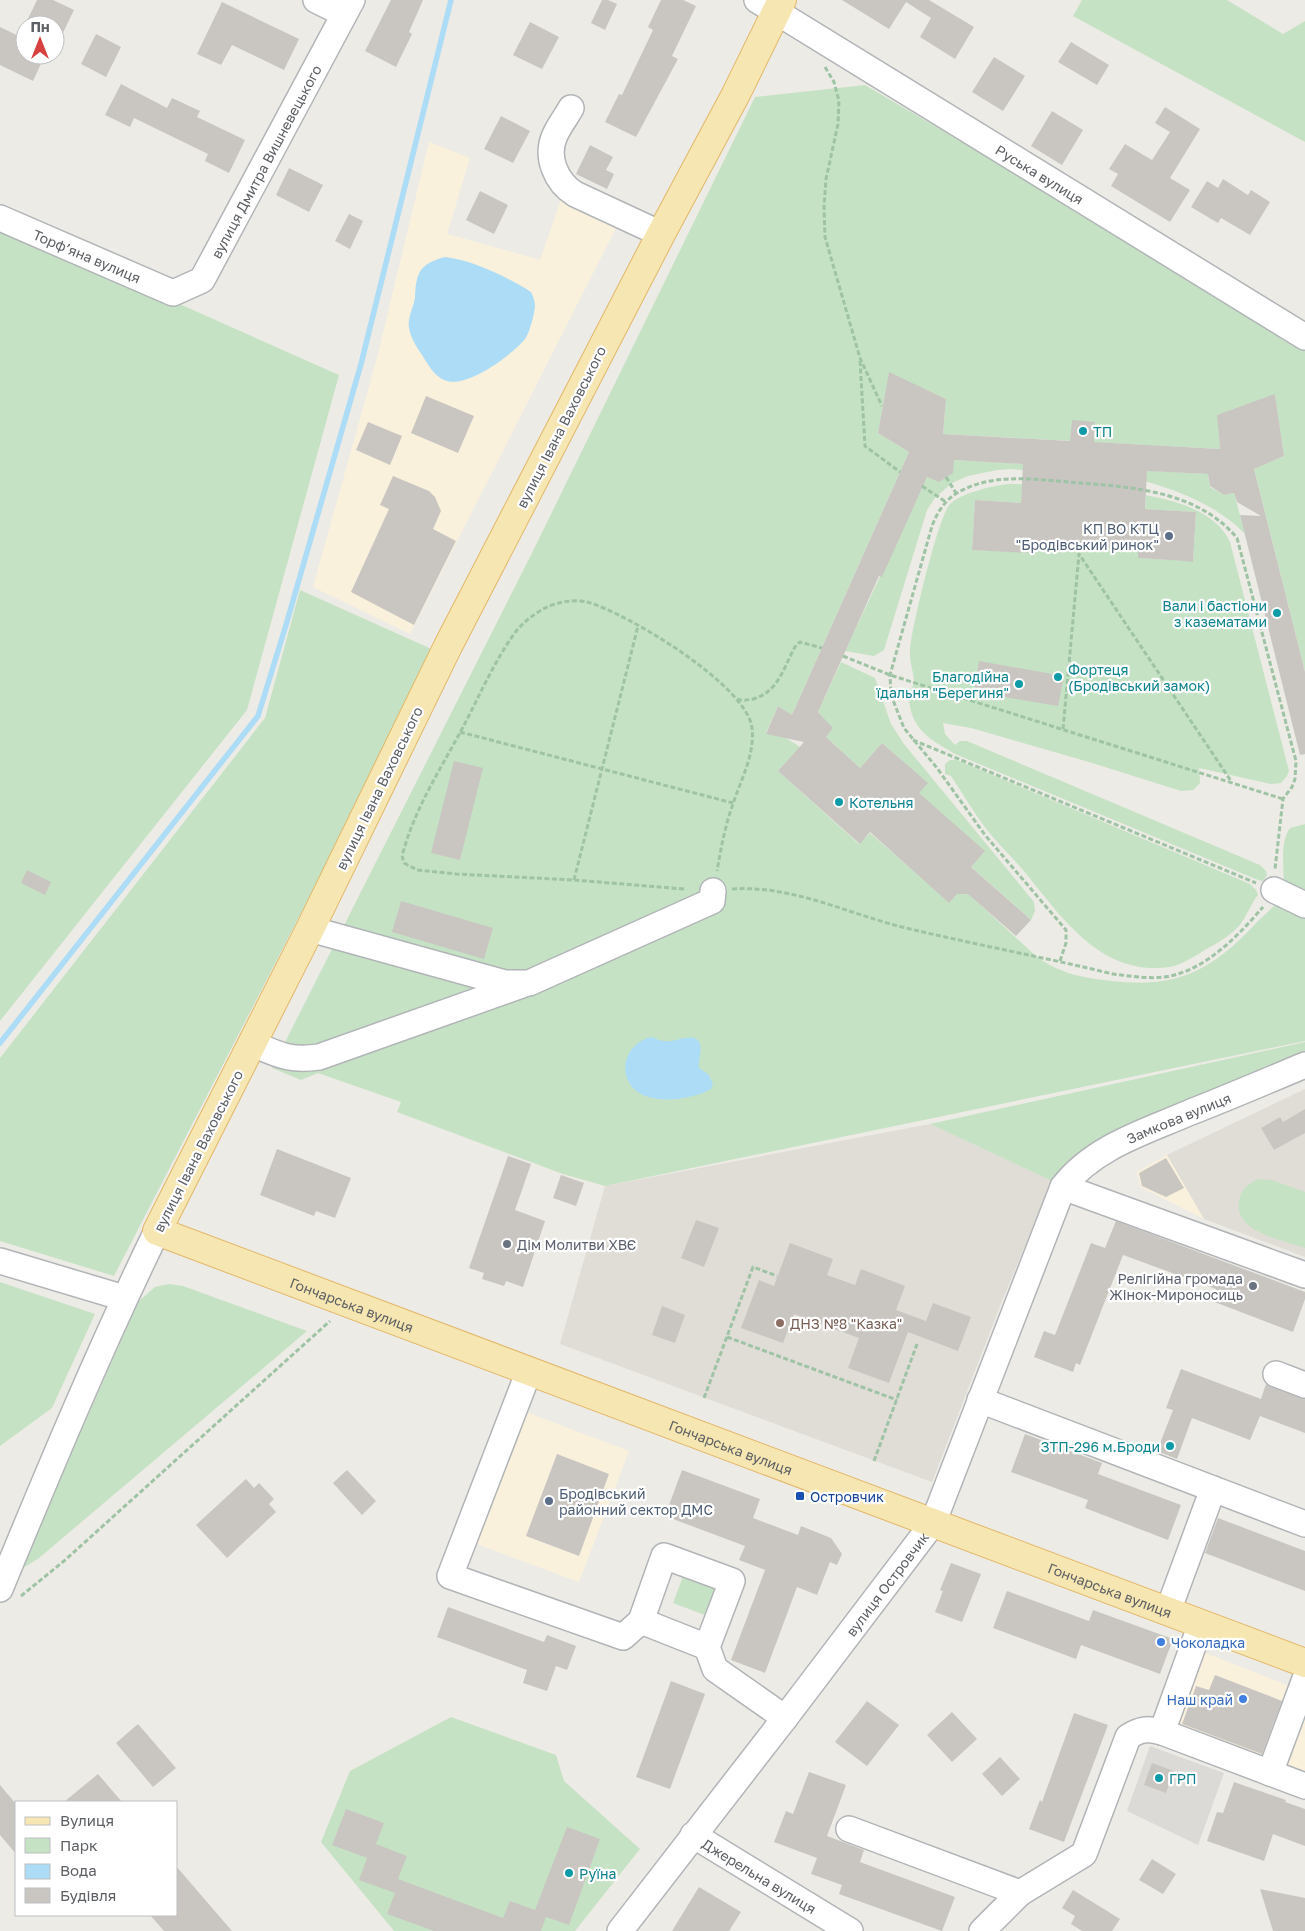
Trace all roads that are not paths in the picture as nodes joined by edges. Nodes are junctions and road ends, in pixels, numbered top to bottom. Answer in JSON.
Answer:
{"nodes":[{"id":1,"x":316,"y":0,"type":"edge"},
{"id":2,"x":772,"y":4,"type":"edge"},
{"id":3,"x":348,"y":7,"type":"edge"},
{"id":4,"x":571,"y":108,"type":"dead end"},
{"id":5,"x":0,"y":218,"type":"edge"},
{"id":6,"x":661,"y":234,"type":"junction"},
{"id":7,"x":173,"y":293,"type":"joint"},
{"id":8,"x":1305,"y":336,"type":"edge"},
{"id":9,"x":1274,"y":890,"type":"road end"},
{"id":10,"x":714,"y":891,"type":"road end"},
{"id":11,"x":1305,"y":905,"type":"edge"},
{"id":12,"x":310,"y":929,"type":"junction"},
{"id":13,"x":529,"y":983,"type":"junction"},
{"id":14,"x":253,"y":1044,"type":"junction"},
{"id":15,"x":1305,"y":1065,"type":"edge"},
{"id":16,"x":1063,"y":1187,"type":"junction"},
{"id":17,"x":157,"y":1231,"type":"junction"},
{"id":18,"x":0,"y":1261,"type":"edge"},
{"id":19,"x":1305,"y":1275,"type":"edge"},
{"id":20,"x":124,"y":1298,"type":"junction"},
{"id":21,"x":529,"y":1371,"type":"junction"},
{"id":22,"x":1276,"y":1374,"type":"dead end"},
{"id":23,"x":1305,"y":1385,"type":"edge"},
{"id":24,"x":980,"y":1400,"type":"junction"},
{"id":25,"x":1213,"y":1489,"type":"junction"},
{"id":26,"x":933,"y":1523,"type":"junction"},
{"id":27,"x":1305,"y":1524,"type":"edge"},
{"id":28,"x":7,"y":1596,"type":"edge"},
{"id":29,"x":1168,"y":1611,"type":"junction"},
{"id":30,"x":641,"y":1621,"type":"junction"},
{"id":31,"x":1202,"y":1624,"type":"junction"},
{"id":32,"x":707,"y":1647,"type":"junction"},
{"id":33,"x":1305,"y":1663,"type":"edge"},
{"id":34,"x":1305,"y":1679,"type":"edge"},
{"id":35,"x":785,"y":1718,"type":"junction"},
{"id":36,"x":1162,"y":1732,"type":"junction"},
{"id":37,"x":1270,"y":1773,"type":"junction"},
{"id":38,"x":1305,"y":1786,"type":"edge"},
{"id":39,"x":849,"y":1829,"type":"dead end"},
{"id":40,"x":693,"y":1835,"type":"junction"},
{"id":41,"x":1020,"y":1892,"type":"junction"},
{"id":42,"x":620,"y":1931,"type":"edge"},
{"id":43,"x":850,"y":1931,"type":"edge"},
{"id":44,"x":982,"y":1931,"type":"edge"}],
"edges":[{"from":1,"to":3,"type":"street","name":"вулиця Дмитра Вишневецького"},
{"from":2,"to":6,"type":"main road","name":"вулиця Івана Ваховського"},
{"from":2,"to":8,"type":"street","name":"Руська вулиця"},
{"from":3,"to":7,"type":"street","name":"вулиця Дмитра Вишневецького"},
{"from":4,"to":6,"type":"street"},
{"from":5,"to":7,"type":"street","name":"Торфʼяна вулиця"},
{"from":6,"to":12,"type":"main road","name":"вулиця Івана Ваховського"},
{"from":9,"to":11,"type":"street"},
{"from":10,"to":13,"type":"street"},
{"from":12,"to":13,"type":"street"},
{"from":12,"to":14,"type":"main road","name":"вулиця Івана Ваховського"},
{"from":13,"to":14,"type":"street"},
{"from":14,"to":17,"type":"main road","name":"вулиця Івана Ваховського"},
{"from":15,"to":16,"type":"street","name":"Замкова вулиця"},
{"from":16,"to":19,"type":"street"},
{"from":16,"to":24,"type":"street","name":"вулиця Островчик"},
{"from":17,"to":20,"type":"street","name":"вулиця Івана Ваховського"},
{"from":17,"to":21,"type":"main road","name":"Гончарська вулиця"},
{"from":18,"to":20,"type":"street"},
{"from":20,"to":28,"type":"street","name":"вулиця Івана Ваховського"},
{"from":21,"to":26,"type":"main road","name":"Гончарська вулиця"},
{"from":21,"to":30,"type":"street"},
{"from":22,"to":23,"type":"street"},
{"from":24,"to":25,"type":"street"},
{"from":24,"to":26,"type":"street","name":"вулиця Островчик"},
{"from":25,"to":27,"type":"street"},
{"from":25,"to":29,"type":"street"},
{"from":26,"to":29,"type":"main road","name":"Гончарська вулиця"},
{"from":26,"to":35,"type":"street","name":"вулиця Островчик"},
{"from":29,"to":31,"type":"main road","name":"Гончарська вулиця"},
{"from":30,"to":32,"type":"street"},
{"from":30,"to":32,"type":"street"},
{"from":31,"to":33,"type":"main road","name":"Гончарська вулиця"},
{"from":31,"to":36,"type":"street"},
{"from":32,"to":35,"type":"street"},
{"from":34,"to":37,"type":"street"},
{"from":35,"to":40,"type":"street","name":"вулиця Островчик"},
{"from":36,"to":37,"type":"street"},
{"from":36,"to":41,"type":"street"},
{"from":37,"to":38,"type":"street"},
{"from":39,"to":41,"type":"street"},
{"from":40,"to":42,"type":"street","name":"вулиця Островчик"},
{"from":40,"to":43,"type":"street","name":"Джерельна вулиця"},
{"from":41,"to":44,"type":"street"}]}
